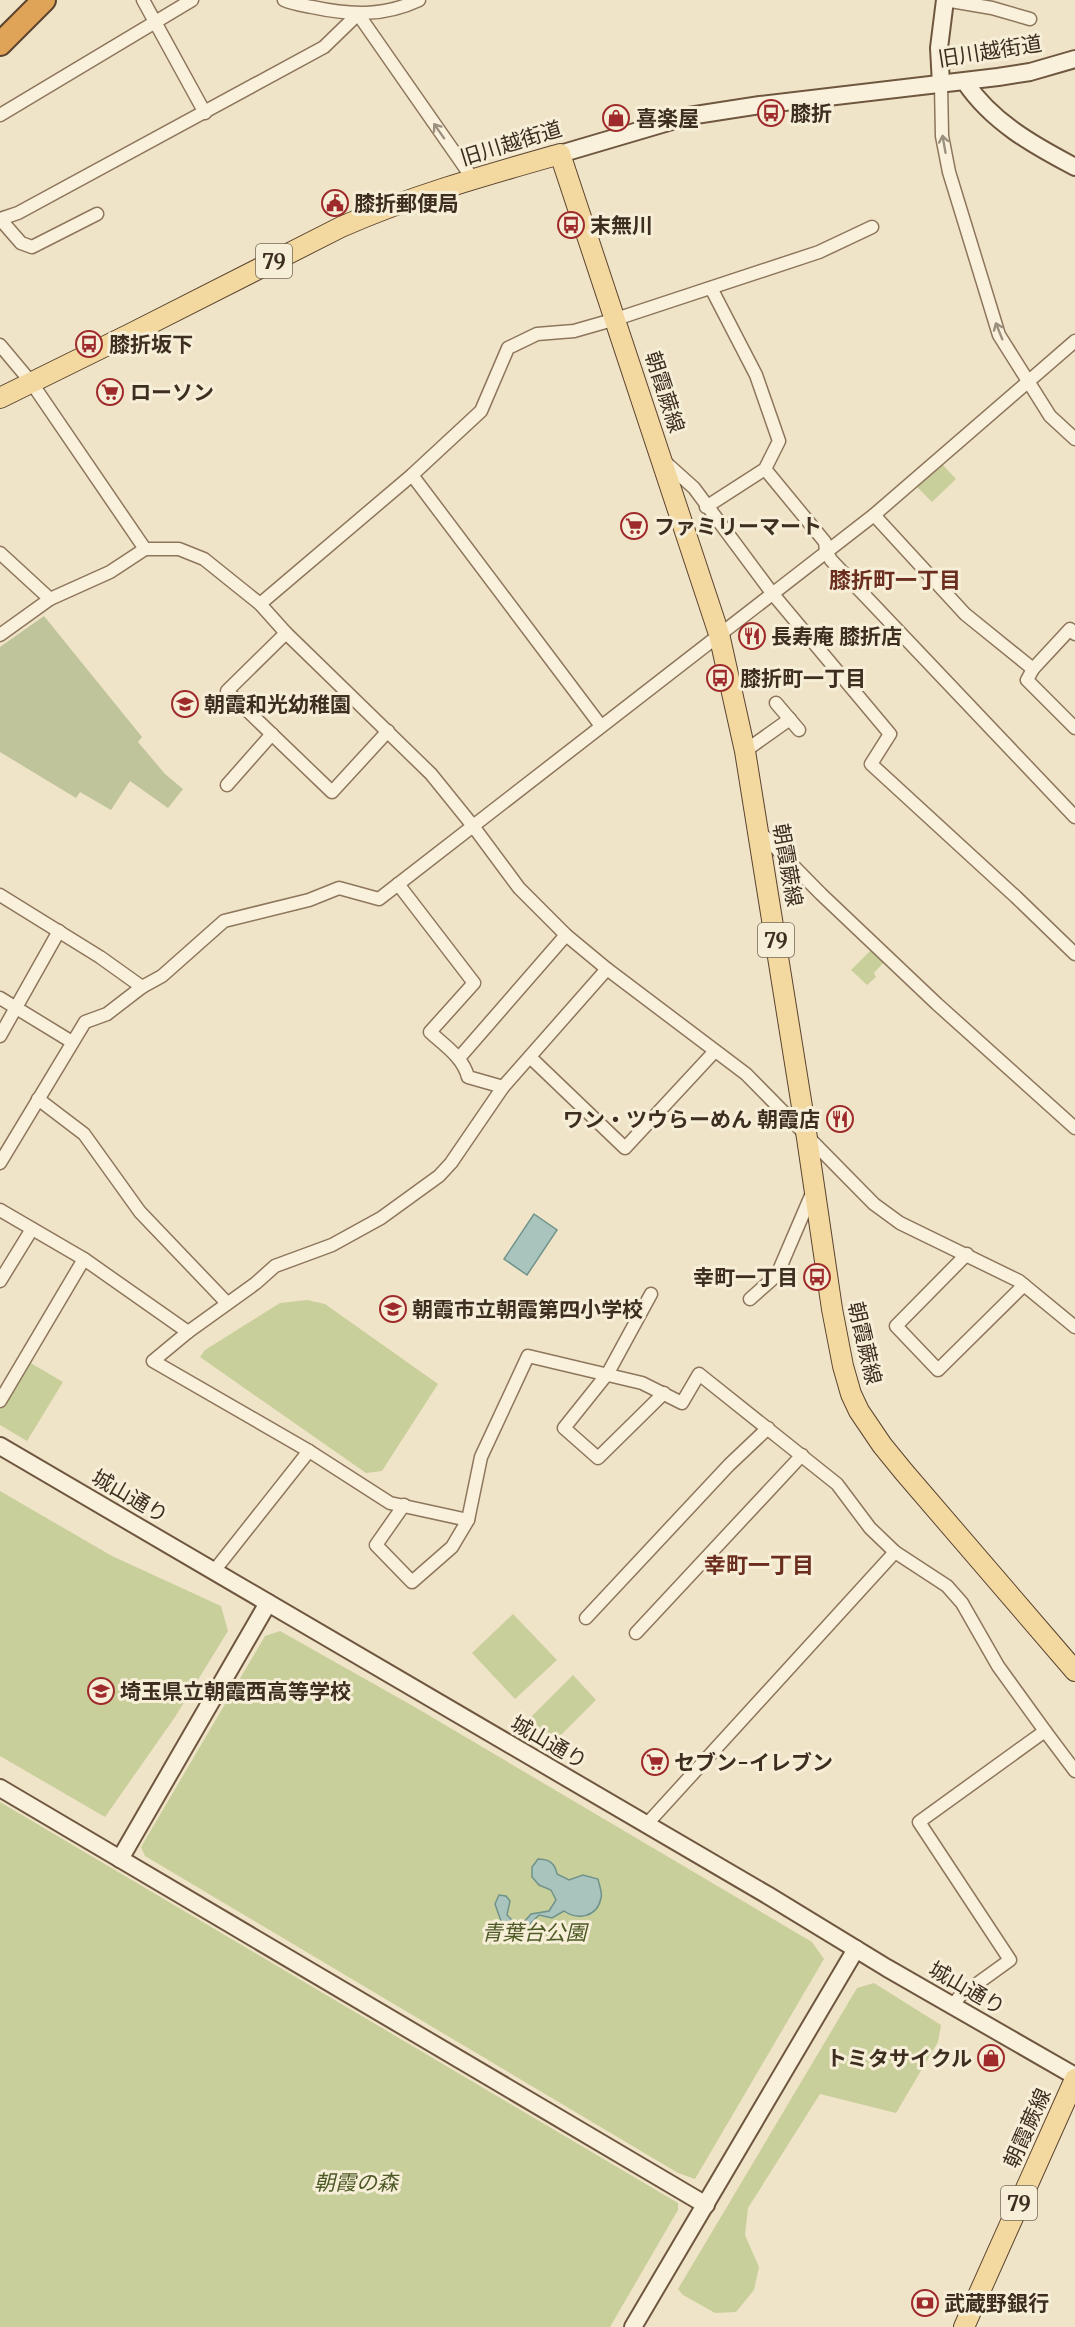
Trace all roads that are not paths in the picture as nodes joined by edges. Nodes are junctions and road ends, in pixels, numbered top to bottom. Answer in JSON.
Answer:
{"nodes":[{"id":1,"x":24,"y":0,"type":"edge"},
{"id":2,"x":44,"y":0,"type":"edge"},
{"id":3,"x":143,"y":0,"type":"edge"},
{"id":4,"x":192,"y":0,"type":"edge"},
{"id":5,"x":284,"y":0,"type":"edge"},
{"id":6,"x":419,"y":0,"type":"edge"},
{"id":7,"x":945,"y":0,"type":"edge"},
{"id":8,"x":358,"y":14,"type":"junction"},
{"id":9,"x":1030,"y":19,"type":"dead end"},
{"id":10,"x":155,"y":22,"type":"junction"},
{"id":11,"x":0,"y":24,"type":"edge"},
{"id":12,"x":0,"y":44,"type":"edge"},
{"id":13,"x":1075,"y":59,"type":"edge"},
{"id":14,"x":964,"y":82,"type":"junction"},
{"id":15,"x":941,"y":84,"type":"junction"},
{"id":16,"x":205,"y":113,"type":"junction"},
{"id":17,"x":0,"y":115,"type":"edge"},
{"id":18,"x":560,"y":154,"type":"junction"},
{"id":19,"x":1075,"y":167,"type":"edge"},
{"id":20,"x":473,"y":179,"type":"junction"},
{"id":21,"x":97,"y":214,"type":"dead end"},
{"id":22,"x":0,"y":219,"type":"edge"},
{"id":23,"x":872,"y":227,"type":"dead end"},
{"id":24,"x":711,"y":288,"type":"junction"},
{"id":25,"x":616,"y":319,"type":"junction"},
{"id":26,"x":1075,"y":341,"type":"edge"},
{"id":27,"x":0,"y":345,"type":"edge"},
{"id":28,"x":1028,"y":381,"type":"junction"},
{"id":29,"x":31,"y":382,"type":"junction"},
{"id":30,"x":0,"y":398,"type":"edge"},
{"id":31,"x":1075,"y":439,"type":"edge"},
{"id":32,"x":661,"y":458,"type":"junction"},
{"id":33,"x":765,"y":469,"type":"junction"},
{"id":34,"x":412,"y":474,"type":"junction"},
{"id":35,"x":706,"y":507,"type":"junction"},
{"id":36,"x":874,"y":515,"type":"junction"},
{"id":37,"x":145,"y":549,"type":"junction"},
{"id":38,"x":826,"y":551,"type":"junction"},
{"id":39,"x":0,"y":553,"type":"edge"},
{"id":40,"x":772,"y":593,"type":"junction"},
{"id":41,"x":50,"y":599,"type":"junction"},
{"id":42,"x":260,"y":604,"type":"junction"},
{"id":43,"x":286,"y":633,"type":"junction"},
{"id":44,"x":719,"y":634,"type":"junction"},
{"id":45,"x":1075,"y":634,"type":"edge"},
{"id":46,"x":0,"y":635,"type":"edge"},
{"id":47,"x":1033,"y":669,"type":"junction"},
{"id":48,"x":776,"y":703,"type":"dead end"},
{"id":49,"x":790,"y":719,"type":"junction"},
{"id":50,"x":601,"y":726,"type":"junction"},
{"id":51,"x":1075,"y":728,"type":"edge"},
{"id":52,"x":799,"y":730,"type":"dead end"},
{"id":53,"x":388,"y":731,"type":"junction"},
{"id":54,"x":272,"y":734,"type":"junction"},
{"id":55,"x":745,"y":751,"type":"junction"},
{"id":56,"x":227,"y":785,"type":"dead end"},
{"id":57,"x":1075,"y":817,"type":"edge"},
{"id":58,"x":473,"y":826,"type":"junction"},
{"id":59,"x":758,"y":830,"type":"junction"},
{"id":60,"x":398,"y":884,"type":"junction"},
{"id":61,"x":0,"y":895,"type":"edge"},
{"id":62,"x":59,"y":932,"type":"junction"},
{"id":63,"x":566,"y":935,"type":"junction"},
{"id":64,"x":1075,"y":954,"type":"edge"},
{"id":65,"x":607,"y":969,"type":"junction"},
{"id":66,"x":142,"y":987,"type":"junction"},
{"id":67,"x":0,"y":998,"type":"edge"},
{"id":68,"x":16,"y":1008,"type":"junction"},
{"id":69,"x":0,"y":1036,"type":"edge"},
{"id":70,"x":72,"y":1042,"type":"junction"},
{"id":71,"x":715,"y":1051,"type":"junction"},
{"id":72,"x":530,"y":1057,"type":"junction"},
{"id":73,"x":459,"y":1058,"type":"junction"},
{"id":74,"x":503,"y":1086,"type":"junction"},
{"id":75,"x":38,"y":1099,"type":"junction"},
{"id":76,"x":1075,"y":1128,"type":"edge"},
{"id":77,"x":807,"y":1138,"type":"junction"},
{"id":78,"x":0,"y":1163,"type":"edge"},
{"id":79,"x":814,"y":1187,"type":"junction"},
{"id":80,"x":0,"y":1210,"type":"edge"},
{"id":81,"x":32,"y":1228,"type":"junction"},
{"id":82,"x":967,"y":1254,"type":"junction"},
{"id":83,"x":84,"y":1259,"type":"junction"},
{"id":84,"x":0,"y":1281,"type":"edge"},
{"id":85,"x":1024,"y":1285,"type":"junction"},
{"id":86,"x":651,"y":1294,"type":"dead end"},
{"id":87,"x":750,"y":1299,"type":"dead end"},
{"id":88,"x":227,"y":1303,"type":"junction"},
{"id":89,"x":1075,"y":1326,"type":"edge"},
{"id":90,"x":188,"y":1332,"type":"junction"},
{"id":91,"x":608,"y":1373,"type":"junction"},
{"id":92,"x":664,"y":1393,"type":"junction"},
{"id":93,"x":0,"y":1401,"type":"edge"},
{"id":94,"x":768,"y":1428,"type":"junction"},
{"id":95,"x":0,"y":1446,"type":"edge"},
{"id":96,"x":309,"y":1451,"type":"junction"},
{"id":97,"x":802,"y":1455,"type":"junction"},
{"id":98,"x":404,"y":1505,"type":"junction"},
{"id":99,"x":468,"y":1520,"type":"junction"},
{"id":100,"x":895,"y":1552,"type":"junction"},
{"id":101,"x":214,"y":1571,"type":"junction"},
{"id":102,"x":268,"y":1603,"type":"junction"},
{"id":103,"x":585,"y":1617,"type":"dead end"},
{"id":104,"x":636,"y":1633,"type":"dead end"},
{"id":105,"x":1075,"y":1671,"type":"edge"},
{"id":106,"x":1045,"y":1731,"type":"junction"},
{"id":107,"x":1075,"y":1771,"type":"edge"},
{"id":108,"x":0,"y":1788,"type":"edge"},
{"id":109,"x":646,"y":1825,"type":"junction"},
{"id":110,"x":120,"y":1859,"type":"junction"},
{"id":111,"x":856,"y":1949,"type":"junction"},
{"id":112,"x":952,"y":2006,"type":"junction"},
{"id":113,"x":1075,"y":2077,"type":"edge"},
{"id":114,"x":706,"y":2205,"type":"junction"},
{"id":115,"x":633,"y":2327,"type":"edge"},
{"id":116,"x":964,"y":2327,"type":"edge"}],
"edges":[{"from":1,"to":11,"type":"highway"},
{"from":2,"to":12,"type":"highway"},
{"from":3,"to":10,"type":"street"},
{"from":4,"to":10,"type":"street"},
{"from":5,"to":8,"type":"street"},
{"from":6,"to":8,"type":"street"},
{"from":7,"to":9,"type":"street"},
{"from":7,"to":15,"type":"street"},
{"from":8,"to":16,"type":"street"},
{"from":20,"to":8,"type":"street","one_way":true},
{"from":10,"to":16,"type":"street"},
{"from":10,"to":17,"type":"street"},
{"from":13,"to":14,"type":"street","name":"旧川越街道"},
{"from":14,"to":15,"type":"street","name":"旧川越街道"},
{"from":14,"to":19,"type":"street"},
{"from":15,"to":18,"type":"street","name":"旧川越街道"},
{"from":28,"to":15,"type":"street","one_way":true},
{"from":16,"to":22,"type":"street"},
{"from":18,"to":20,"type":"main road","name":"旧川越街道","number":"79"},
{"from":18,"to":25,"type":"main road","name":"朝霞蕨線","number":"79"},
{"from":20,"to":29,"type":"main road","name":"旧川越街道","number":"79"},
{"from":21,"to":22,"type":"street"},
{"from":23,"to":24,"type":"street"},
{"from":24,"to":25,"type":"street"},
{"from":24,"to":33,"type":"street"},
{"from":25,"to":32,"type":"main road","name":"朝霞蕨線","number":"79"},
{"from":25,"to":34,"type":"street"},
{"from":26,"to":28,"type":"street"},
{"from":27,"to":29,"type":"street"},
{"from":28,"to":31,"type":"street"},
{"from":28,"to":36,"type":"street"},
{"from":29,"to":30,"type":"main road","name":"旧川越街道","number":"79"},
{"from":29,"to":37,"type":"street"},
{"from":32,"to":35,"type":"street"},
{"from":32,"to":44,"type":"main road","name":"朝霞蕨線","number":"79"},
{"from":33,"to":35,"type":"street"},
{"from":33,"to":38,"type":"street"},
{"from":34,"to":42,"type":"street"},
{"from":34,"to":50,"type":"street"},
{"from":35,"to":40,"type":"street"},
{"from":36,"to":38,"type":"street"},
{"from":36,"to":47,"type":"street"},
{"from":37,"to":41,"type":"street"},
{"from":37,"to":42,"type":"street"},
{"from":38,"to":40,"type":"street"},
{"from":38,"to":57,"type":"street"},
{"from":39,"to":41,"type":"street"},
{"from":40,"to":44,"type":"street"},
{"from":40,"to":64,"type":"street"},
{"from":41,"to":46,"type":"street"},
{"from":42,"to":43,"type":"street"},
{"from":43,"to":53,"type":"street"},
{"from":43,"to":54,"type":"street"},
{"from":44,"to":50,"type":"street"},
{"from":44,"to":55,"type":"main road","name":"朝霞蕨線","number":"79"},
{"from":45,"to":47,"type":"street"},
{"from":47,"to":51,"type":"street"},
{"from":48,"to":49,"type":"street"},
{"from":49,"to":52,"type":"street"},
{"from":49,"to":55,"type":"street"},
{"from":50,"to":58,"type":"street"},
{"from":53,"to":54,"type":"street"},
{"from":53,"to":58,"type":"street"},
{"from":54,"to":56,"type":"street"},
{"from":55,"to":59,"type":"main road","name":"朝霞蕨線","number":"79"},
{"from":58,"to":60,"type":"street"},
{"from":58,"to":63,"type":"street"},
{"from":59,"to":76,"type":"street"},
{"from":59,"to":77,"type":"main road","name":"朝霞蕨線","number":"79"},
{"from":60,"to":66,"type":"street"},
{"from":60,"to":73,"type":"street"},
{"from":61,"to":62,"type":"street"},
{"from":62,"to":66,"type":"street"},
{"from":62,"to":68,"type":"street"},
{"from":63,"to":65,"type":"street"},
{"from":63,"to":73,"type":"street"},
{"from":65,"to":71,"type":"street"},
{"from":65,"to":72,"type":"street"},
{"from":66,"to":70,"type":"street"},
{"from":67,"to":68,"type":"street"},
{"from":68,"to":69,"type":"street"},
{"from":68,"to":70,"type":"street"},
{"from":70,"to":75,"type":"street"},
{"from":71,"to":72,"type":"street"},
{"from":71,"to":77,"type":"street"},
{"from":72,"to":74,"type":"street"},
{"from":73,"to":74,"type":"street"},
{"from":74,"to":88,"type":"street"},
{"from":75,"to":78,"type":"street"},
{"from":75,"to":88,"type":"street"},
{"from":77,"to":79,"type":"main road","name":"朝霞蕨線","number":"79"},
{"from":77,"to":82,"type":"street"},
{"from":79,"to":87,"type":"street"},
{"from":79,"to":105,"type":"main road","name":"朝霞蕨線","number":"79"},
{"from":80,"to":81,"type":"street"},
{"from":81,"to":83,"type":"street"},
{"from":81,"to":84,"type":"street"},
{"from":82,"to":85,"type":"street"},
{"from":82,"to":85,"type":"street"},
{"from":83,"to":90,"type":"street"},
{"from":83,"to":93,"type":"street"},
{"from":85,"to":89,"type":"street"},
{"from":86,"to":91,"type":"street"},
{"from":88,"to":90,"type":"street"},
{"from":90,"to":96,"type":"street"},
{"from":91,"to":92,"type":"street"},
{"from":91,"to":92,"type":"street"},
{"from":91,"to":99,"type":"street"},
{"from":92,"to":94,"type":"street"},
{"from":94,"to":97,"type":"street"},
{"from":94,"to":103,"type":"street"},
{"from":95,"to":101,"type":"street","name":"城山通り"},
{"from":96,"to":98,"type":"street"},
{"from":96,"to":101,"type":"street"},
{"from":97,"to":100,"type":"street"},
{"from":97,"to":104,"type":"street"},
{"from":98,"to":99,"type":"street"},
{"from":98,"to":99,"type":"street"},
{"from":100,"to":106,"type":"street"},
{"from":100,"to":109,"type":"street"},
{"from":101,"to":102,"type":"street","name":"城山通り"},
{"from":102,"to":109,"type":"street","name":"城山通り"},
{"from":102,"to":110,"type":"street"},
{"from":106,"to":107,"type":"street"},
{"from":106,"to":112,"type":"street"},
{"from":108,"to":110,"type":"street"},
{"from":109,"to":111,"type":"street","name":"城山通り"},
{"from":110,"to":114,"type":"street"},
{"from":111,"to":112,"type":"street","name":"城山通り"},
{"from":111,"to":114,"type":"street"},
{"from":112,"to":113,"type":"street","name":"城山通り"},
{"from":113,"to":116,"type":"main road","name":"朝霞蕨線","number":"79"},
{"from":114,"to":115,"type":"street"}]}
